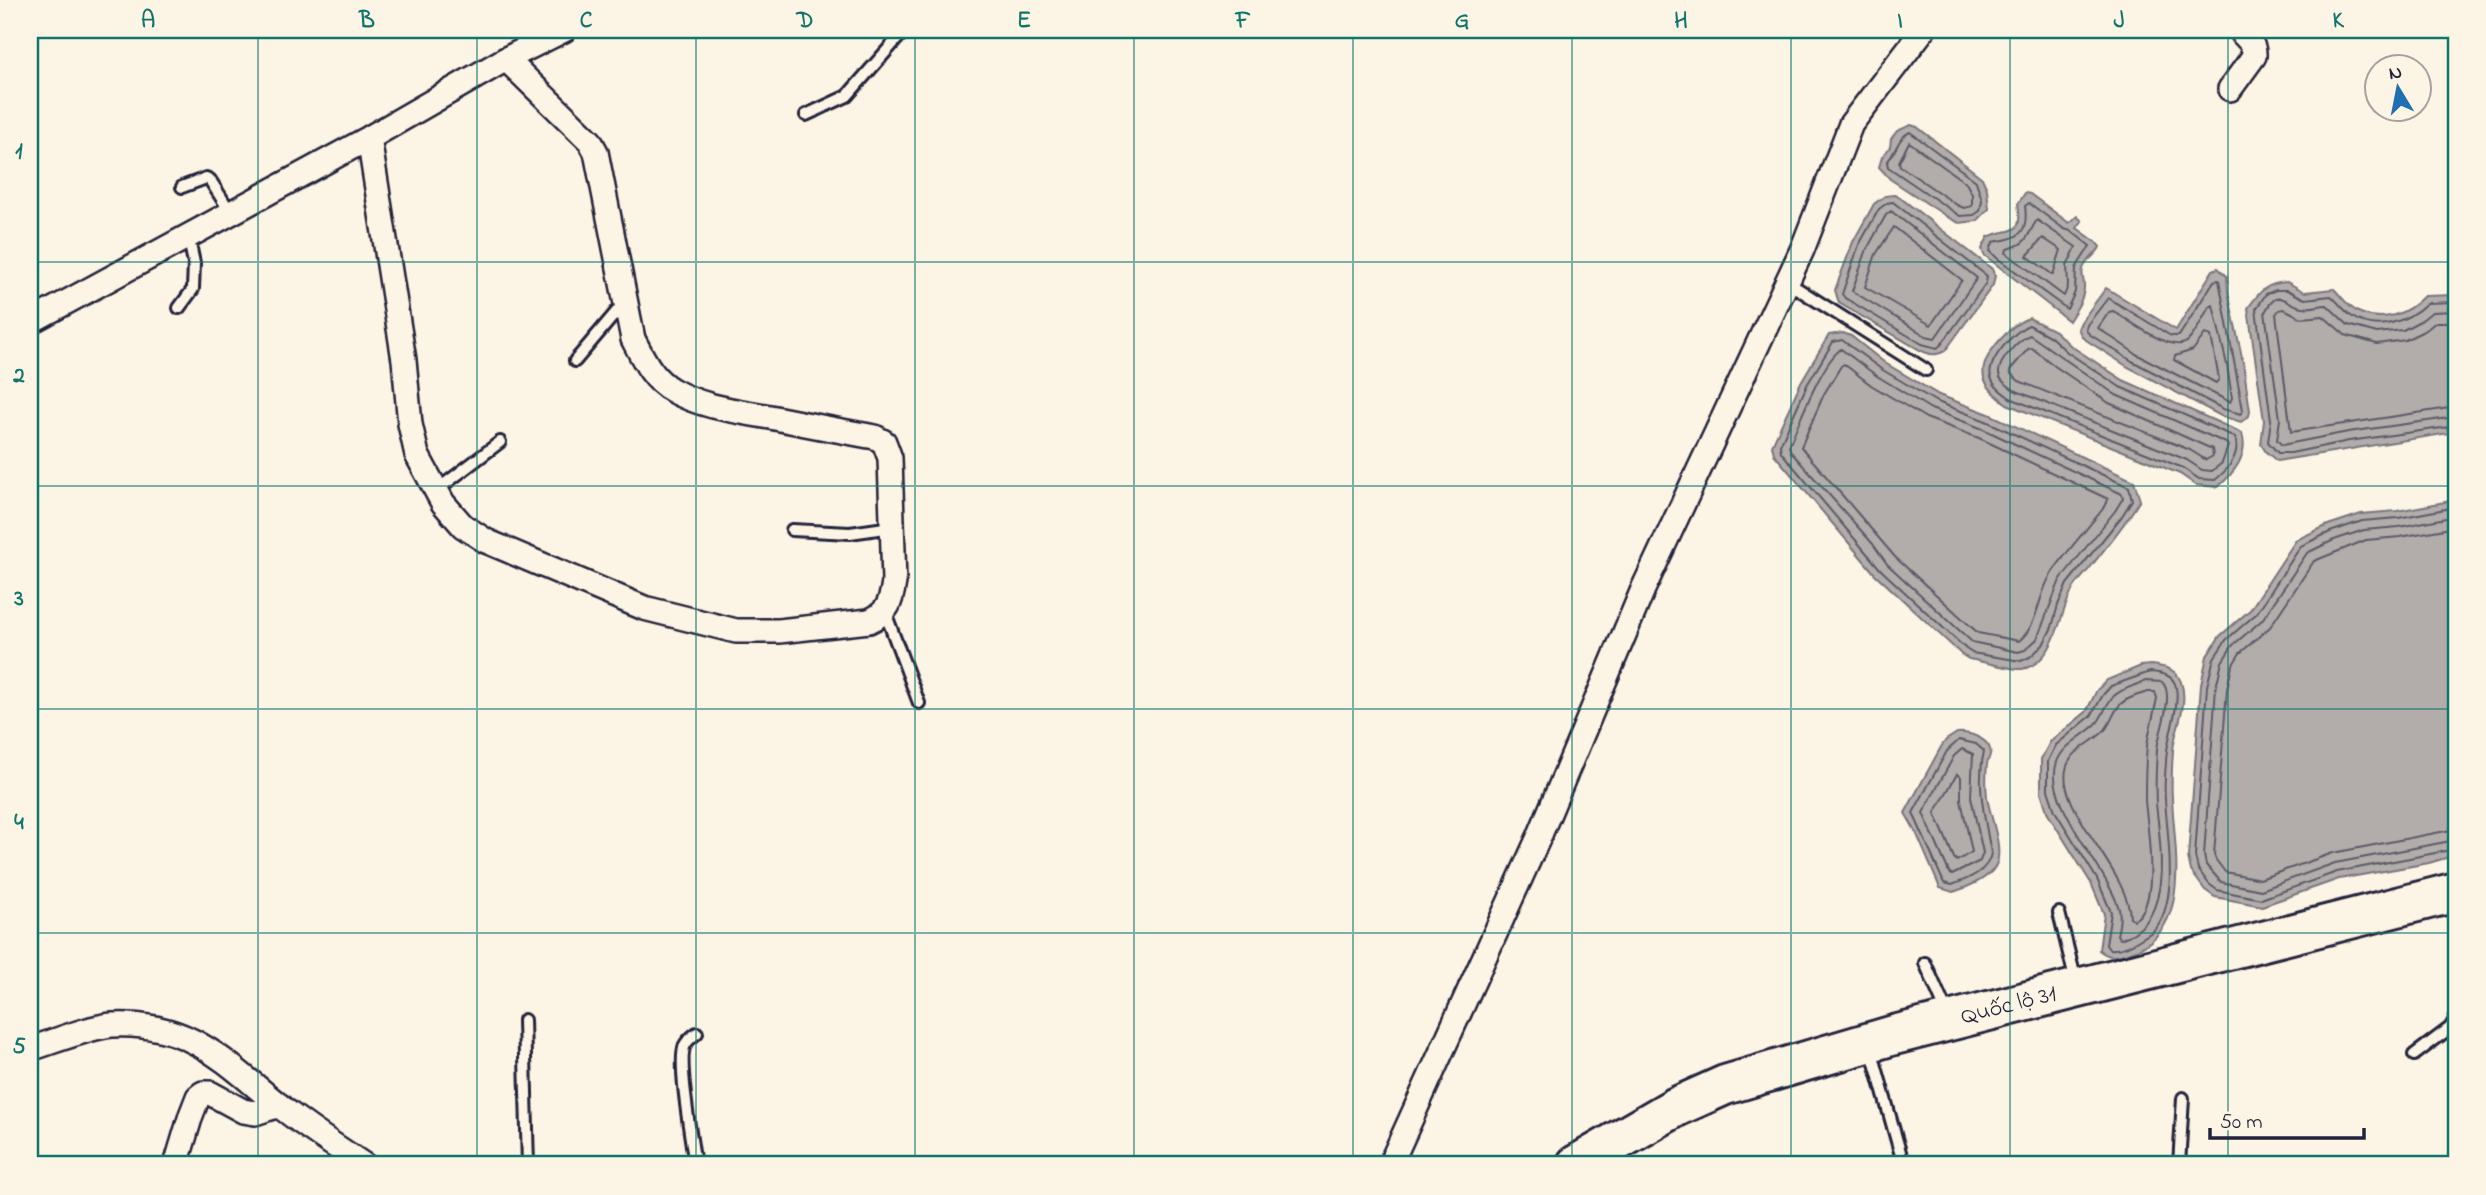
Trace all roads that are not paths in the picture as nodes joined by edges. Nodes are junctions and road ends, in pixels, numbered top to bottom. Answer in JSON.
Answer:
{"nodes":[{"id":1,"x":564,"y":30,"type":"edge"},
{"id":2,"x":905,"y":30,"type":"edge"},
{"id":3,"x":1923,"y":30,"type":"edge"},
{"id":4,"x":2239,"y":30,"type":"edge"},
{"id":5,"x":506,"y":58,"type":"junction"},
{"id":6,"x":2230,"y":89,"type":"dead end"},
{"id":7,"x":806,"y":115,"type":"dead end"},
{"id":8,"x":369,"y":138,"type":"junction"},
{"id":9,"x":182,"y":187,"type":"dead end"},
{"id":10,"x":231,"y":213,"type":"junction"},
{"id":11,"x":188,"y":235,"type":"junction"},
{"id":12,"x":1787,"y":282,"type":"junction"},
{"id":13,"x":626,"y":300,"type":"junction"},
{"id":14,"x":180,"y":308,"type":"dead end"},
{"id":15,"x":30,"y":322,"type":"edge"},
{"id":16,"x":576,"y":361,"type":"dead end"},
{"id":17,"x":1926,"y":370,"type":"dead end"},
{"id":18,"x":500,"y":442,"type":"dead end"},
{"id":19,"x":437,"y":490,"type":"junction"},
{"id":20,"x":892,"y":527,"type":"junction"},
{"id":21,"x":792,"y":530,"type":"dead end"},
{"id":22,"x":885,"y":612,"type":"junction"},
{"id":23,"x":919,"y":703,"type":"dead end"},
{"id":24,"x":2456,"y":892,"type":"edge"},
{"id":25,"x":2059,"y":913,"type":"dead end"},
{"id":26,"x":1925,"y":963,"type":"dead end"},
{"id":27,"x":2078,"y":988,"type":"junction"},
{"id":28,"x":2456,"y":1018,"type":"edge"},
{"id":29,"x":524,"y":1020,"type":"dead end"},
{"id":30,"x":1951,"y":1021,"type":"junction"},
{"id":31,"x":696,"y":1033,"type":"dead end"},
{"id":32,"x":1870,"y":1043,"type":"junction"},
{"id":33,"x":30,"y":1049,"type":"edge"},
{"id":34,"x":2413,"y":1055,"type":"dead end"},
{"id":35,"x":2183,"y":1098,"type":"dead end"},
{"id":36,"x":279,"y":1105,"type":"junction"},
{"id":37,"x":1902,"y":1159,"type":"dead end"},
{"id":38,"x":176,"y":1165,"type":"edge"},
{"id":39,"x":364,"y":1165,"type":"edge"},
{"id":40,"x":528,"y":1165,"type":"edge"},
{"id":41,"x":695,"y":1165,"type":"edge"},
{"id":42,"x":1390,"y":1165,"type":"edge"},
{"id":43,"x":1576,"y":1165,"type":"edge"},
{"id":44,"x":2179,"y":1165,"type":"edge"}],
"edges":[{"from":1,"to":5,"type":"street"},
{"from":2,"to":7,"type":"lane"},
{"from":3,"to":12,"type":"street"},
{"from":4,"to":6,"type":"street"},
{"from":5,"to":8,"type":"street"},
{"from":5,"to":13,"type":"street"},
{"from":8,"to":10,"type":"street"},
{"from":8,"to":19,"type":"street"},
{"from":9,"to":10,"type":"lane"},
{"from":10,"to":11,"type":"street"},
{"from":11,"to":14,"type":"lane"},
{"from":11,"to":15,"type":"street"},
{"from":12,"to":17,"type":"lane"},
{"from":12,"to":42,"type":"street"},
{"from":13,"to":16,"type":"lane"},
{"from":13,"to":20,"type":"street"},
{"from":18,"to":19,"type":"lane"},
{"from":19,"to":22,"type":"street"},
{"from":20,"to":21,"type":"lane"},
{"from":20,"to":22,"type":"street"},
{"from":22,"to":23,"type":"lane"},
{"from":24,"to":27,"type":"highway","name":"Quốc lộ 31"},
{"from":25,"to":27,"type":"lane"},
{"from":26,"to":30,"type":"lane"},
{"from":27,"to":30,"type":"highway","name":"Quốc lộ 31"},
{"from":28,"to":34,"type":"lane"},
{"from":29,"to":40,"type":"lane"},
{"from":30,"to":32,"type":"highway","name":"Quốc lộ 31"},
{"from":31,"to":41,"type":"lane"},
{"from":32,"to":37,"type":"lane"},
{"from":32,"to":43,"type":"highway","name":"Quốc lộ 31"},
{"from":33,"to":36,"type":"street"},
{"from":35,"to":44,"type":"lane"},
{"from":36,"to":38,"type":"street"},
{"from":36,"to":39,"type":"street"}]}
